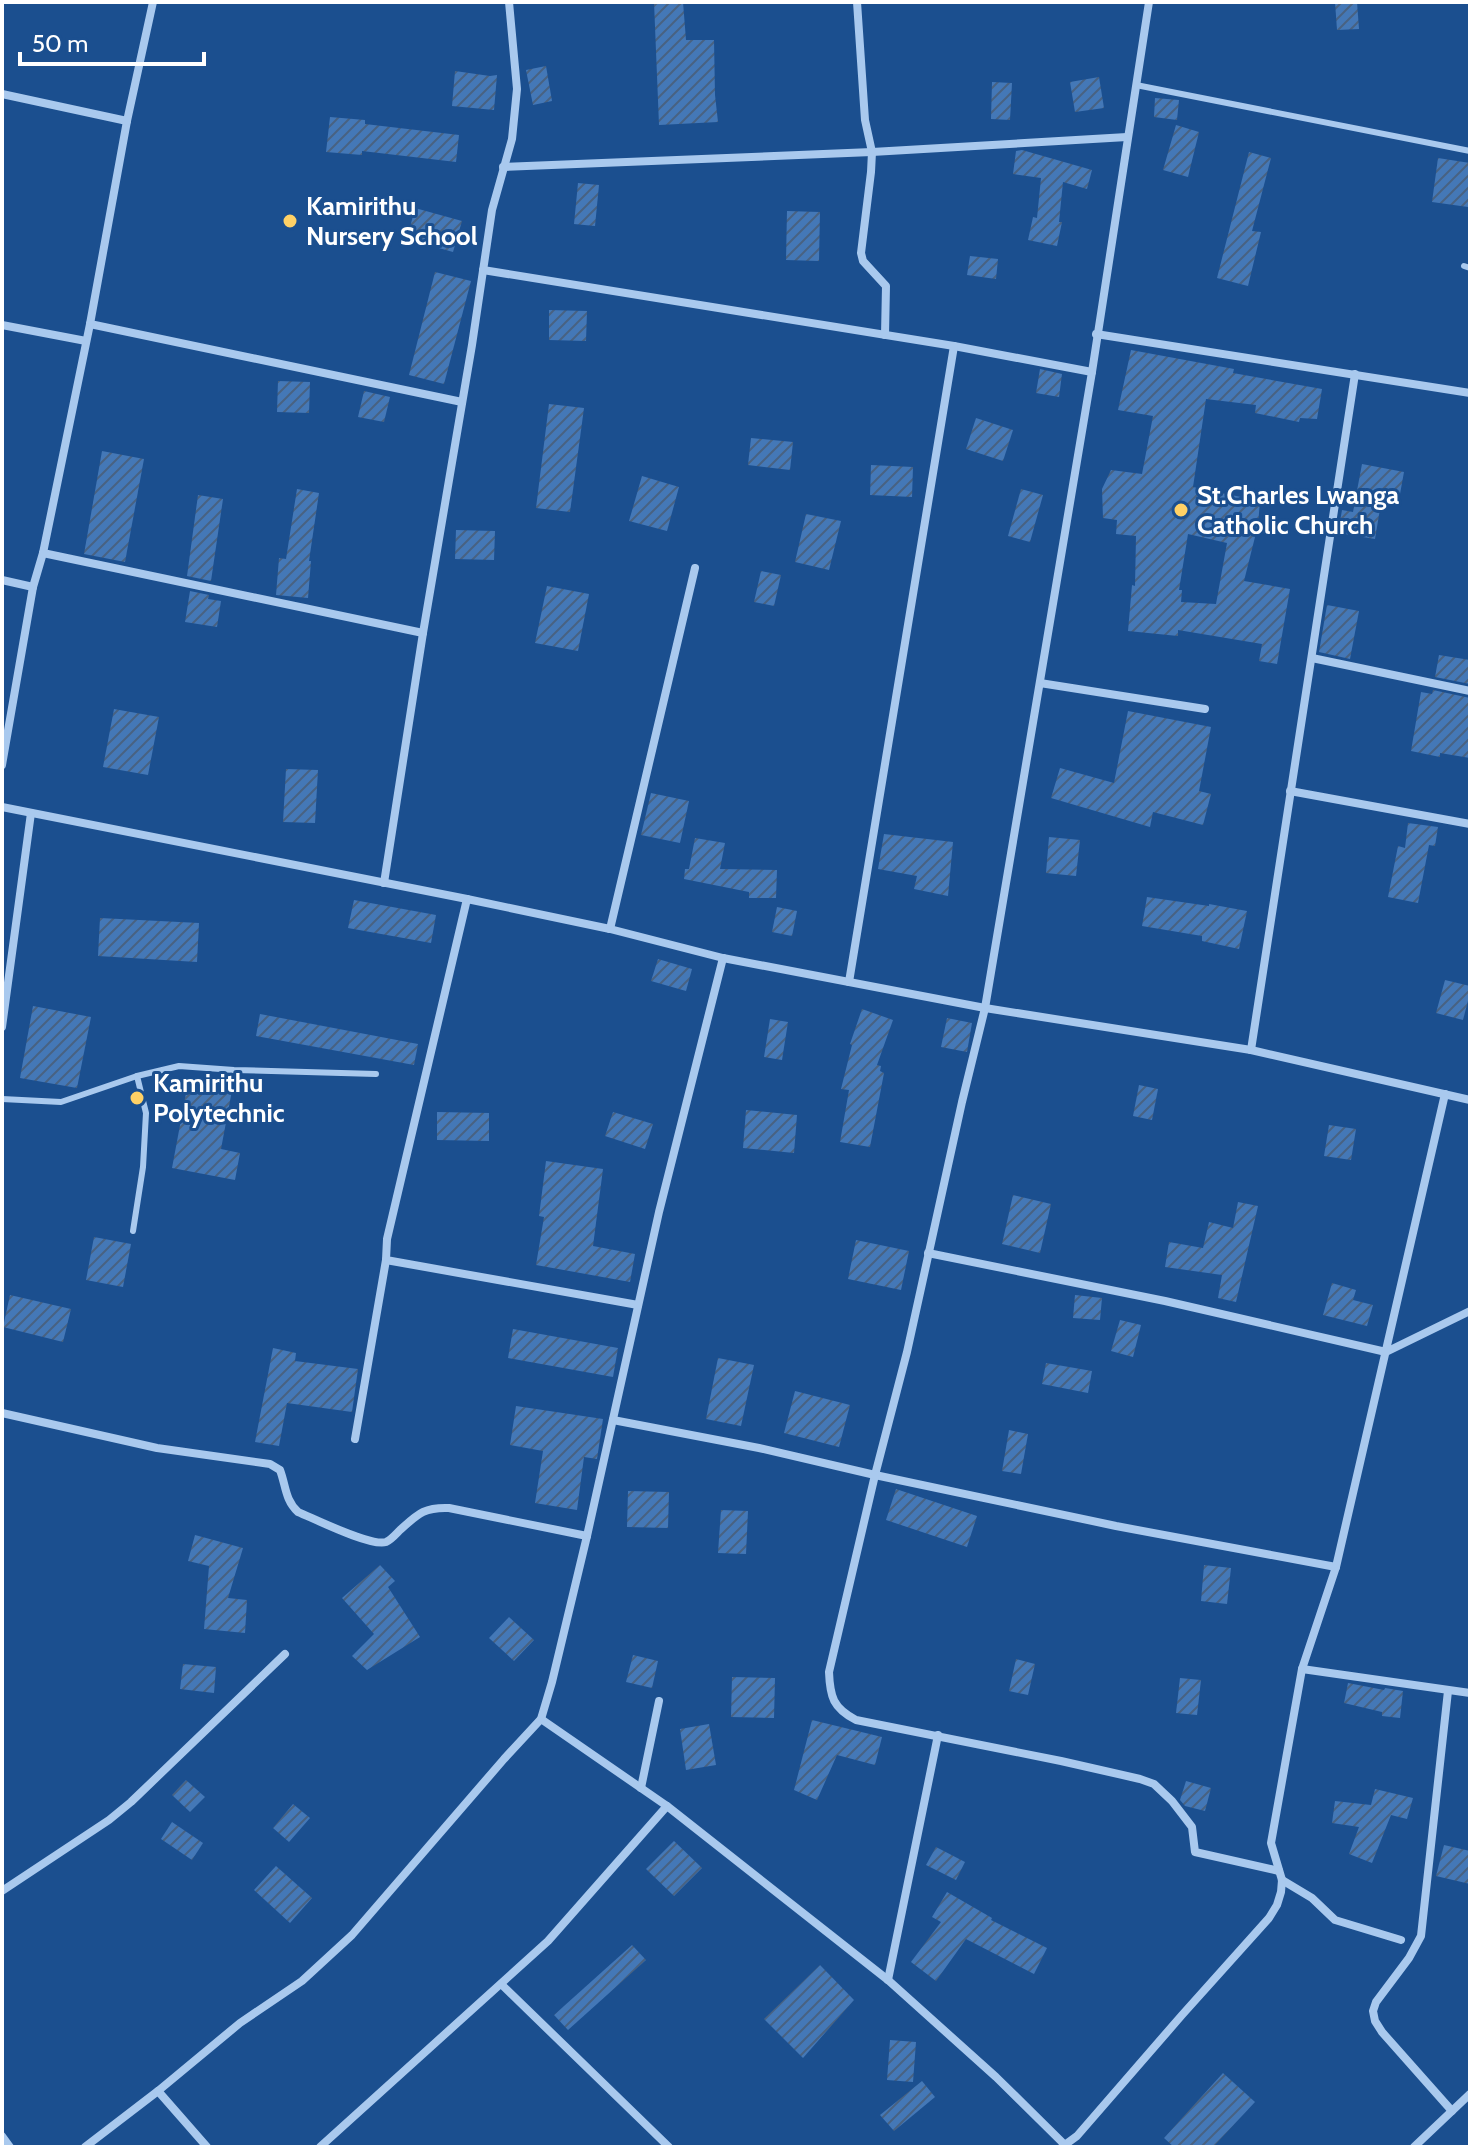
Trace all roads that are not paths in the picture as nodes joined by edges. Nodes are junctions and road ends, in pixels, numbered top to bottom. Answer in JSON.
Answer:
{"nodes":[{"id":1,"x":153,"y":2,"type":"edge"},
{"id":2,"x":509,"y":2,"type":"edge"},
{"id":3,"x":857,"y":2,"type":"edge"},
{"id":4,"x":1149,"y":2,"type":"edge"},
{"id":5,"x":1136,"y":85,"type":"junction"},
{"id":6,"x":2,"y":94,"type":"edge"},
{"id":7,"x":127,"y":121,"type":"junction"},
{"id":8,"x":1127,"y":137,"type":"junction"},
{"id":9,"x":1470,"y":151,"type":"edge"},
{"id":10,"x":872,"y":152,"type":"junction"},
{"id":11,"x":503,"y":167,"type":"junction"},
{"id":12,"x":483,"y":270,"type":"junction"},
{"id":13,"x":90,"y":324,"type":"junction"},
{"id":14,"x":2,"y":325,"type":"edge"},
{"id":15,"x":1096,"y":334,"type":"junction"},
{"id":16,"x":885,"y":335,"type":"junction"},
{"id":17,"x":86,"y":341,"type":"junction"},
{"id":18,"x":954,"y":346,"type":"junction"},
{"id":19,"x":1092,"y":372,"type":"junction"},
{"id":20,"x":1355,"y":374,"type":"junction"},
{"id":21,"x":1470,"y":393,"type":"edge"},
{"id":22,"x":462,"y":402,"type":"junction"},
{"id":23,"x":43,"y":553,"type":"junction"},
{"id":24,"x":695,"y":568,"type":"dead end"},
{"id":25,"x":2,"y":580,"type":"edge"},
{"id":26,"x":33,"y":587,"type":"junction"},
{"id":27,"x":423,"y":633,"type":"junction"},
{"id":28,"x":1312,"y":658,"type":"junction"},
{"id":29,"x":1040,"y":683,"type":"junction"},
{"id":30,"x":1470,"y":691,"type":"edge"},
{"id":31,"x":1205,"y":709,"type":"dead end"},
{"id":32,"x":2,"y":765,"type":"edge"},
{"id":33,"x":1290,"y":791,"type":"junction"},
{"id":34,"x":2,"y":807,"type":"edge"},
{"id":35,"x":31,"y":813,"type":"junction"},
{"id":36,"x":1470,"y":824,"type":"edge"},
{"id":37,"x":384,"y":883,"type":"junction"},
{"id":38,"x":467,"y":899,"type":"junction"},
{"id":39,"x":610,"y":929,"type":"junction"},
{"id":40,"x":723,"y":958,"type":"junction"},
{"id":41,"x":849,"y":982,"type":"junction"},
{"id":42,"x":985,"y":1008,"type":"junction"},
{"id":43,"x":2,"y":1027,"type":"edge"},
{"id":44,"x":1251,"y":1050,"type":"junction"},
{"id":45,"x":376,"y":1074,"type":"dead end"},
{"id":46,"x":137,"y":1076,"type":"junction"},
{"id":47,"x":1445,"y":1094,"type":"junction"},
{"id":48,"x":2,"y":1099,"type":"edge"},
{"id":49,"x":1470,"y":1100,"type":"edge"},
{"id":50,"x":133,"y":1231,"type":"dead end"},
{"id":51,"x":928,"y":1253,"type":"junction"},
{"id":52,"x":386,"y":1260,"type":"junction"},
{"id":53,"x":638,"y":1305,"type":"junction"},
{"id":54,"x":1470,"y":1311,"type":"edge"},
{"id":55,"x":1386,"y":1352,"type":"junction"},
{"id":56,"x":2,"y":1413,"type":"edge"},
{"id":57,"x":613,"y":1420,"type":"junction"},
{"id":58,"x":355,"y":1439,"type":"dead end"},
{"id":59,"x":875,"y":1475,"type":"junction"},
{"id":60,"x":587,"y":1536,"type":"junction"},
{"id":61,"x":1336,"y":1567,"type":"junction"},
{"id":62,"x":285,"y":1654,"type":"dead end"},
{"id":63,"x":1302,"y":1669,"type":"junction"},
{"id":64,"x":1448,"y":1691,"type":"junction"},
{"id":65,"x":1470,"y":1693,"type":"edge"},
{"id":66,"x":659,"y":1701,"type":"dead end"},
{"id":67,"x":541,"y":1719,"type":"junction"},
{"id":68,"x":938,"y":1735,"type":"junction"},
{"id":69,"x":641,"y":1788,"type":"junction"},
{"id":70,"x":667,"y":1806,"type":"junction"},
{"id":71,"x":1280,"y":1876,"type":"junction"},
{"id":72,"x":2,"y":1891,"type":"edge"},
{"id":73,"x":1401,"y":1940,"type":"dead end"},
{"id":74,"x":888,"y":1980,"type":"junction"},
{"id":75,"x":501,"y":1984,"type":"junction"},
{"id":76,"x":158,"y":2091,"type":"junction"},
{"id":77,"x":1470,"y":2094,"type":"edge"},
{"id":78,"x":1452,"y":2111,"type":"junction"},
{"id":79,"x":2,"y":2136,"type":"edge"},
{"id":80,"x":1064,"y":2146,"type":"edge"},
{"id":81,"x":10,"y":2147,"type":"edge"},
{"id":82,"x":85,"y":2147,"type":"edge"},
{"id":83,"x":207,"y":2147,"type":"edge"},
{"id":84,"x":320,"y":2147,"type":"edge"},
{"id":85,"x":669,"y":2147,"type":"edge"},
{"id":86,"x":1414,"y":2147,"type":"edge"}],
"edges":[{"from":1,"to":7,"type":"street"},
{"from":2,"to":11,"type":"street"},
{"from":3,"to":10,"type":"street"},
{"from":4,"to":5,"type":"street"},
{"from":5,"to":8,"type":"street"},
{"from":5,"to":9,"type":"lane"},
{"from":6,"to":7,"type":"street"},
{"from":7,"to":13,"type":"street"},
{"from":8,"to":10,"type":"street"},
{"from":8,"to":15,"type":"street"},
{"from":10,"to":11,"type":"street"},
{"from":10,"to":16,"type":"street"},
{"from":11,"to":12,"type":"street"},
{"from":12,"to":16,"type":"street"},
{"from":12,"to":22,"type":"street"},
{"from":13,"to":17,"type":"street"},
{"from":13,"to":22,"type":"street"},
{"from":14,"to":17,"type":"street"},
{"from":15,"to":19,"type":"street"},
{"from":15,"to":20,"type":"street"},
{"from":16,"to":18,"type":"street"},
{"from":17,"to":23,"type":"street"},
{"from":18,"to":19,"type":"street"},
{"from":18,"to":41,"type":"street"},
{"from":19,"to":29,"type":"street"},
{"from":20,"to":21,"type":"street"},
{"from":20,"to":28,"type":"street"},
{"from":22,"to":27,"type":"street"},
{"from":23,"to":26,"type":"street"},
{"from":23,"to":27,"type":"street"},
{"from":24,"to":39,"type":"street"},
{"from":25,"to":26,"type":"street"},
{"from":26,"to":32,"type":"street"},
{"from":27,"to":37,"type":"street"},
{"from":28,"to":30,"type":"street"},
{"from":28,"to":33,"type":"street"},
{"from":29,"to":31,"type":"street"},
{"from":29,"to":42,"type":"street"},
{"from":33,"to":36,"type":"street"},
{"from":33,"to":44,"type":"street"},
{"from":34,"to":35,"type":"street"},
{"from":35,"to":37,"type":"street"},
{"from":35,"to":43,"type":"street"},
{"from":37,"to":38,"type":"street"},
{"from":38,"to":39,"type":"street"},
{"from":38,"to":52,"type":"street"},
{"from":39,"to":40,"type":"street"},
{"from":40,"to":41,"type":"street"},
{"from":40,"to":53,"type":"street"},
{"from":41,"to":42,"type":"street"},
{"from":42,"to":44,"type":"street"},
{"from":42,"to":51,"type":"street"},
{"from":44,"to":47,"type":"street"},
{"from":45,"to":46,"type":"lane"},
{"from":46,"to":48,"type":"lane"},
{"from":46,"to":50,"type":"lane"},
{"from":47,"to":49,"type":"street"},
{"from":47,"to":55,"type":"street"},
{"from":51,"to":55,"type":"street"},
{"from":51,"to":59,"type":"street"},
{"from":52,"to":53,"type":"street"},
{"from":52,"to":58,"type":"street"},
{"from":53,"to":57,"type":"street"},
{"from":54,"to":55,"type":"street"},
{"from":55,"to":61,"type":"street"},
{"from":56,"to":60,"type":"street"},
{"from":57,"to":59,"type":"street"},
{"from":57,"to":60,"type":"street"},
{"from":59,"to":61,"type":"street"},
{"from":59,"to":68,"type":"street"},
{"from":60,"to":67,"type":"street"},
{"from":61,"to":63,"type":"street"},
{"from":62,"to":72,"type":"street"},
{"from":63,"to":64,"type":"street"},
{"from":63,"to":71,"type":"street"},
{"from":64,"to":65,"type":"street"},
{"from":64,"to":78,"type":"street"},
{"from":66,"to":69,"type":"street"},
{"from":67,"to":69,"type":"street"},
{"from":67,"to":76,"type":"street"},
{"from":68,"to":71,"type":"street"},
{"from":68,"to":74,"type":"street"},
{"from":69,"to":70,"type":"street"},
{"from":70,"to":74,"type":"street"},
{"from":70,"to":75,"type":"street"},
{"from":71,"to":73,"type":"street"},
{"from":71,"to":80,"type":"street"},
{"from":74,"to":80,"type":"street"},
{"from":75,"to":84,"type":"street"},
{"from":75,"to":85,"type":"street"},
{"from":76,"to":82,"type":"street"},
{"from":76,"to":83,"type":"street"},
{"from":77,"to":78,"type":"street"},
{"from":78,"to":86,"type":"street"},
{"from":79,"to":81,"type":"street"}]}
